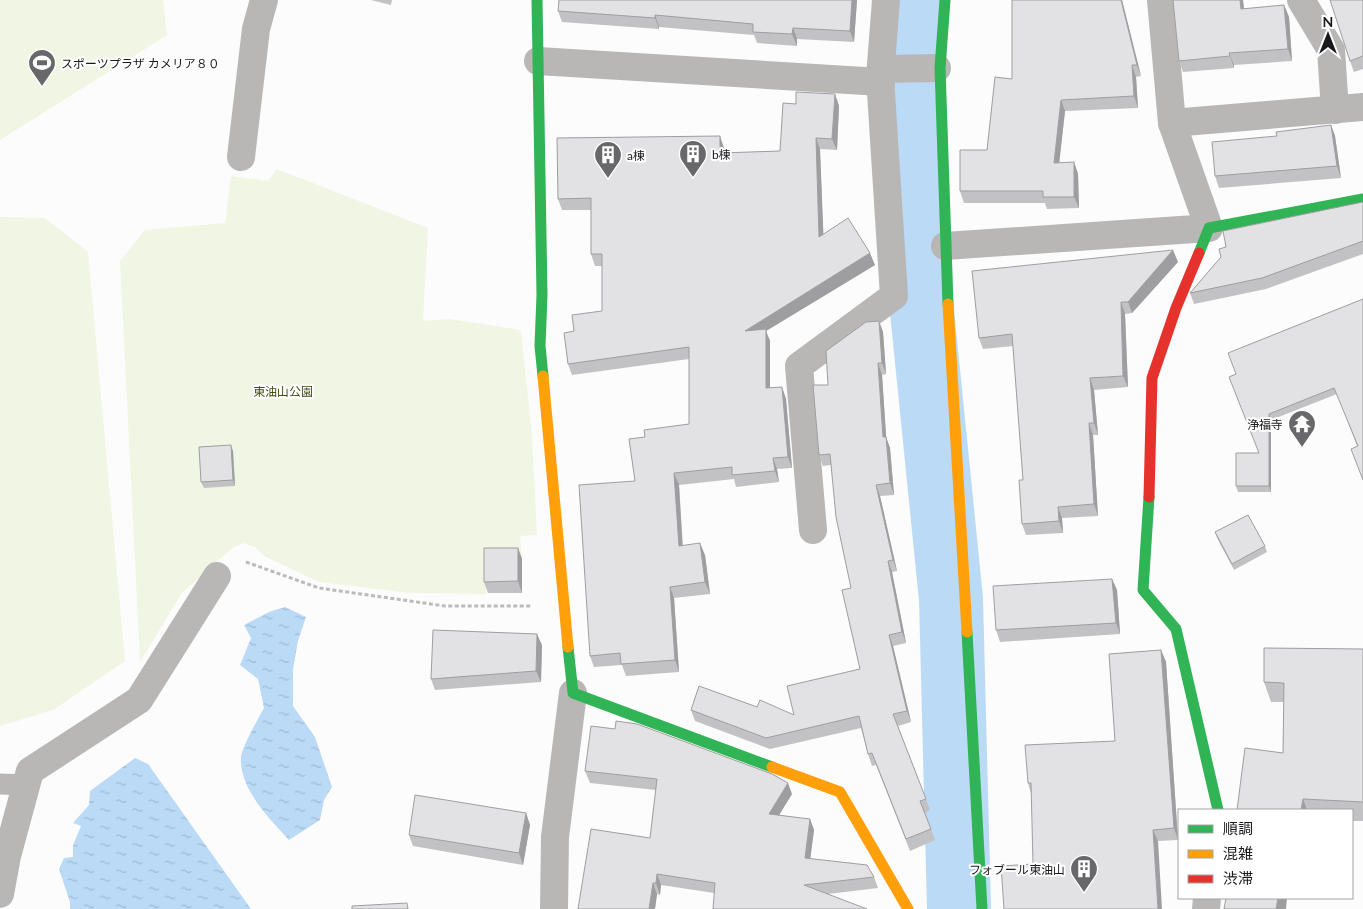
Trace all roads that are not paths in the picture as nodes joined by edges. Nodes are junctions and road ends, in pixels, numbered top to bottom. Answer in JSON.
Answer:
{"nodes":[{"id":1,"x":264,"y":0,"type":"edge"},
{"id":2,"x":537,"y":0,"type":"edge"},
{"id":3,"x":886,"y":0,"type":"edge"},
{"id":4,"x":944,"y":0,"type":"edge"},
{"id":5,"x":1160,"y":0,"type":"edge"},
{"id":6,"x":1301,"y":0,"type":"edge"},
{"id":7,"x":538,"y":61,"type":"junction"},
{"id":8,"x":939,"y":68,"type":"junction"},
{"id":9,"x":884,"y":74,"type":"junction"},
{"id":10,"x":1363,"y":107,"type":"edge"},
{"id":11,"x":1334,"y":110,"type":"junction"},
{"id":12,"x":1172,"y":123,"type":"junction"},
{"id":13,"x":241,"y":157,"type":"dead end"},
{"id":14,"x":1363,"y":199,"type":"edge"},
{"id":15,"x":1208,"y":228,"type":"junction"},
{"id":16,"x":945,"y":246,"type":"junction"},
{"id":17,"x":813,"y":530,"type":"dead end"},
{"id":18,"x":218,"y":576,"type":"road end"},
{"id":19,"x":573,"y":693,"type":"junction"},
{"id":20,"x":0,"y":784,"type":"edge"},
{"id":21,"x":27,"y":785,"type":"junction"},
{"id":22,"x":1218,"y":809,"type":"edge"},
{"id":23,"x":0,"y":894,"type":"edge"},
{"id":24,"x":554,"y":909,"type":"edge"},
{"id":25,"x":908,"y":909,"type":"edge"},
{"id":26,"x":982,"y":909,"type":"edge"}],
"edges":[{"from":1,"to":13,"type":"street"},
{"from":2,"to":7,"type":"street"},
{"from":3,"to":9,"type":"street"},
{"from":4,"to":8,"type":"street"},
{"from":5,"to":12,"type":"street"},
{"from":6,"to":11,"type":"street"},
{"from":7,"to":9,"type":"street"},
{"from":7,"to":19,"type":"street"},
{"from":8,"to":9,"type":"street"},
{"from":8,"to":16,"type":"street"},
{"from":9,"to":17,"type":"street"},
{"from":10,"to":11,"type":"street"},
{"from":11,"to":12,"type":"street"},
{"from":12,"to":15,"type":"street"},
{"from":14,"to":15,"type":"street"},
{"from":15,"to":16,"type":"street"},
{"from":15,"to":22,"type":"street"},
{"from":16,"to":26,"type":"street"},
{"from":18,"to":21,"type":"street"},
{"from":19,"to":24,"type":"street"},
{"from":19,"to":25,"type":"street"},
{"from":20,"to":21,"type":"lane"},
{"from":21,"to":23,"type":"street"}]}
